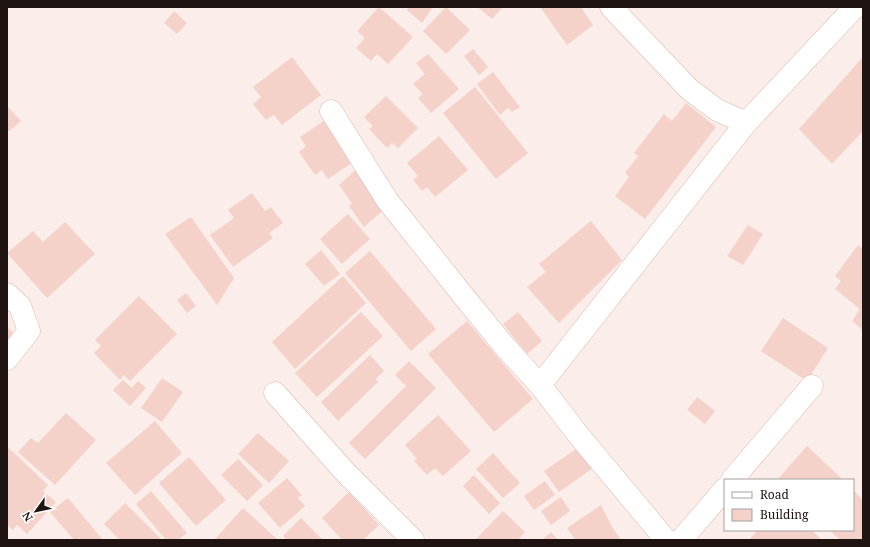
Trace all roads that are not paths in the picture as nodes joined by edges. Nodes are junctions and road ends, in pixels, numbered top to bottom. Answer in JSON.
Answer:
{"nodes":[{"id":1,"x":611,"y":7,"type":"edge"},
{"id":2,"x":855,"y":7,"type":"edge"},
{"id":3,"x":330,"y":111,"type":"dead end"},
{"id":4,"x":746,"y":123,"type":"junction"},
{"id":5,"x":7,"y":294,"type":"edge"},
{"id":6,"x":7,"y":359,"type":"edge"},
{"id":7,"x":540,"y":385,"type":"junction"},
{"id":8,"x":812,"y":386,"type":"dead end"},
{"id":9,"x":275,"y":392,"type":"dead end"},
{"id":10,"x":733,"y":479,"type":"edge"},
{"id":11,"x":724,"y":489,"type":"edge"},
{"id":12,"x":413,"y":540,"type":"edge"},
{"id":13,"x":666,"y":540,"type":"edge"},
{"id":14,"x":681,"y":540,"type":"edge"}],
"edges":[{"from":1,"to":4,"type":"street"},
{"from":2,"to":4,"type":"street"},
{"from":3,"to":7,"type":"street"},
{"from":4,"to":7,"type":"street"},
{"from":5,"to":6,"type":"street"},
{"from":7,"to":13,"type":"street"},
{"from":8,"to":10,"type":"street"},
{"from":9,"to":12,"type":"street"},
{"from":11,"to":14,"type":"street"}]}
